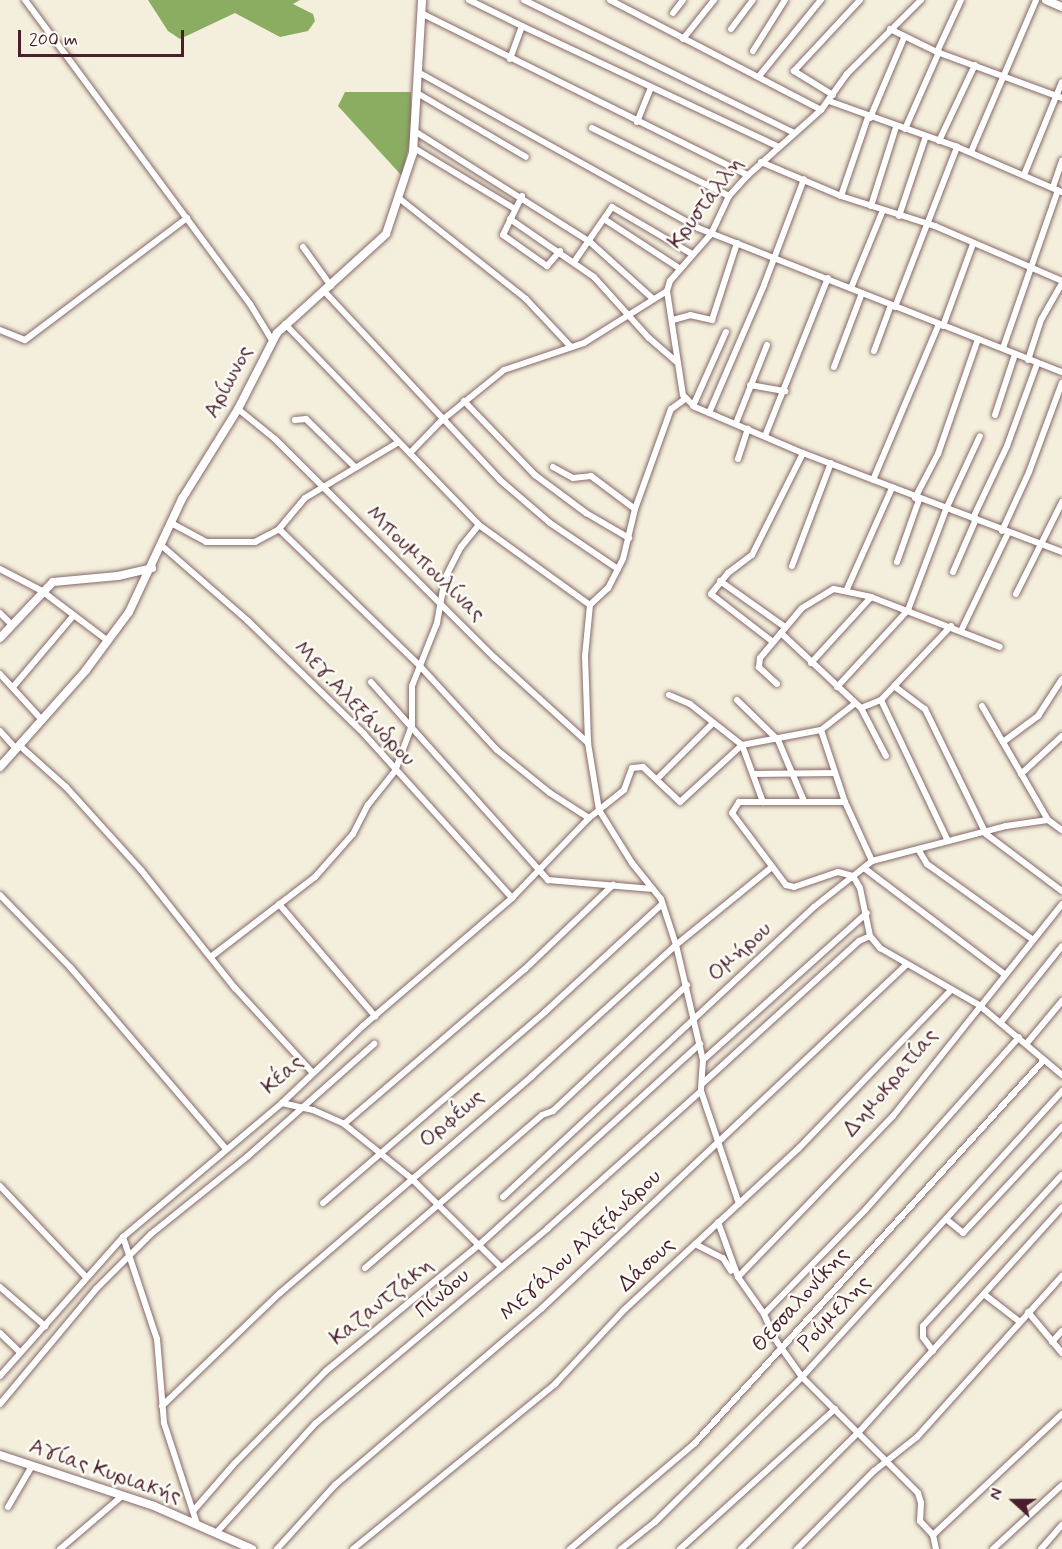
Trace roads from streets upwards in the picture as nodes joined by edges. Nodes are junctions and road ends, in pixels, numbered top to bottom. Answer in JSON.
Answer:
{"nodes":[{"id":1,"x":25,"y":0,"type":"edge"},
{"id":2,"x":422,"y":0,"type":"edge"},
{"id":3,"x":469,"y":0,"type":"edge"},
{"id":4,"x":524,"y":0,"type":"edge"},
{"id":5,"x":610,"y":0,"type":"edge"},
{"id":6,"x":683,"y":0,"type":"edge"},
{"id":7,"x":714,"y":0,"type":"edge"},
{"id":8,"x":753,"y":0,"type":"edge"},
{"id":9,"x":785,"y":0,"type":"edge"},
{"id":10,"x":821,"y":0,"type":"edge"},
{"id":11,"x":860,"y":0,"type":"edge"},
{"id":12,"x":921,"y":0,"type":"edge"},
{"id":13,"x":961,"y":0,"type":"edge"},
{"id":14,"x":1036,"y":0,"type":"edge"},
{"id":15,"x":1046,"y":0,"type":"edge"},
{"id":16,"x":1062,"y":7,"type":"edge"},
{"id":17,"x":674,"y":13,"type":"dead end"},
{"id":18,"x":421,"y":14,"type":"junction"},
{"id":19,"x":522,"y":26,"type":"junction"},
{"id":20,"x":731,"y":29,"type":"dead end"},
{"id":21,"x":890,"y":29,"type":"junction"},
{"id":22,"x":904,"y":38,"type":"junction"},
{"id":23,"x":683,"y":39,"type":"junction"},
{"id":24,"x":753,"y":51,"type":"dead end"},
{"id":25,"x":938,"y":52,"type":"junction"},
{"id":26,"x":510,"y":59,"type":"junction"},
{"id":27,"x":975,"y":65,"type":"junction"},
{"id":28,"x":1011,"y":65,"type":"junction"},
{"id":29,"x":418,"y":72,"type":"junction"},
{"id":30,"x":998,"y":72,"type":"junction"},
{"id":31,"x":760,"y":75,"type":"junction"},
{"id":32,"x":1007,"y":76,"type":"junction"},
{"id":33,"x":1062,"y":82,"type":"edge"},
{"id":34,"x":651,"y":87,"type":"junction"},
{"id":35,"x":417,"y":93,"type":"junction"},
{"id":36,"x":1059,"y":97,"type":"edge"},
{"id":37,"x":831,"y":98,"type":"junction"},
{"id":38,"x":821,"y":110,"type":"junction"},
{"id":39,"x":869,"y":118,"type":"junction"},
{"id":40,"x":637,"y":122,"type":"junction"},
{"id":41,"x":896,"y":127,"type":"junction"},
{"id":42,"x":592,"y":128,"type":"dead end"},
{"id":43,"x":905,"y":129,"type":"junction"},
{"id":44,"x":416,"y":132,"type":"junction"},
{"id":45,"x":794,"y":133,"type":"junction"},
{"id":46,"x":926,"y":136,"type":"junction"},
{"id":47,"x":939,"y":141,"type":"junction"},
{"id":48,"x":778,"y":147,"type":"junction"},
{"id":49,"x":957,"y":147,"type":"junction"},
{"id":50,"x":414,"y":148,"type":"junction"},
{"id":51,"x":971,"y":152,"type":"junction"},
{"id":52,"x":526,"y":157,"type":"dead end"},
{"id":53,"x":1062,"y":161,"type":"edge"},
{"id":54,"x":761,"y":162,"type":"junction"},
{"id":55,"x":748,"y":175,"type":"junction"},
{"id":56,"x":1024,"y":175,"type":"junction"},
{"id":57,"x":804,"y":179,"type":"junction"},
{"id":58,"x":1058,"y":190,"type":"edge"},
{"id":59,"x":522,"y":196,"type":"junction"},
{"id":60,"x":729,"y":196,"type":"junction"},
{"id":61,"x":841,"y":196,"type":"junction"},
{"id":62,"x":400,"y":199,"type":"junction"},
{"id":63,"x":871,"y":206,"type":"junction"},
{"id":64,"x":515,"y":208,"type":"junction"},
{"id":65,"x":883,"y":210,"type":"junction"},
{"id":66,"x":899,"y":216,"type":"junction"},
{"id":67,"x":187,"y":218,"type":"junction"},
{"id":68,"x":510,"y":219,"type":"junction"},
{"id":69,"x":604,"y":219,"type":"junction"},
{"id":70,"x":928,"y":224,"type":"junction"},
{"id":71,"x":711,"y":234,"type":"junction"},
{"id":72,"x":590,"y":242,"type":"junction"},
{"id":73,"x":736,"y":243,"type":"junction"},
{"id":74,"x":973,"y":244,"type":"junction"},
{"id":75,"x":303,"y":248,"type":"dead end"},
{"id":76,"x":560,"y":251,"type":"junction"},
{"id":77,"x":692,"y":254,"type":"junction"},
{"id":78,"x":776,"y":257,"type":"junction"},
{"id":79,"x":574,"y":262,"type":"junction"},
{"id":80,"x":678,"y":268,"type":"junction"},
{"id":81,"x":1031,"y":268,"type":"junction"},
{"id":82,"x":828,"y":278,"type":"junction"},
{"id":83,"x":1062,"y":282,"type":"edge"},
{"id":84,"x":327,"y":288,"type":"junction"},
{"id":85,"x":851,"y":288,"type":"junction"},
{"id":86,"x":667,"y":291,"type":"junction"},
{"id":87,"x":862,"y":293,"type":"junction"},
{"id":88,"x":652,"y":298,"type":"junction"},
{"id":89,"x":893,"y":306,"type":"junction"},
{"id":90,"x":628,"y":315,"type":"junction"},
{"id":91,"x":673,"y":320,"type":"junction"},
{"id":92,"x":285,"y":324,"type":"junction"},
{"id":93,"x":941,"y":325,"type":"junction"},
{"id":94,"x":0,"y":330,"type":"edge"},
{"id":95,"x":726,"y":332,"type":"dead end"},
{"id":96,"x":978,"y":339,"type":"junction"},
{"id":97,"x":272,"y":340,"type":"junction"},
{"id":98,"x":767,"y":345,"type":"dead end"},
{"id":99,"x":572,"y":347,"type":"junction"},
{"id":100,"x":1003,"y":348,"type":"junction"},
{"id":101,"x":874,"y":351,"type":"dead end"},
{"id":102,"x":1015,"y":354,"type":"junction"},
{"id":103,"x":1028,"y":360,"type":"junction"},
{"id":104,"x":676,"y":362,"type":"junction"},
{"id":105,"x":1037,"y":364,"type":"junction"},
{"id":106,"x":834,"y":367,"type":"dead end"},
{"id":107,"x":1062,"y":371,"type":"edge"},
{"id":108,"x":1062,"y":383,"type":"edge"},
{"id":109,"x":750,"y":385,"type":"junction"},
{"id":110,"x":785,"y":391,"type":"junction"},
{"id":111,"x":685,"y":399,"type":"junction"},
{"id":112,"x":464,"y":401,"type":"junction"},
{"id":113,"x":693,"y":406,"type":"junction"},
{"id":114,"x":238,"y":409,"type":"junction"},
{"id":115,"x":709,"y":412,"type":"junction"},
{"id":116,"x":995,"y":415,"type":"dead end"},
{"id":117,"x":295,"y":420,"type":"dead end"},
{"id":118,"x":441,"y":421,"type":"junction"},
{"id":119,"x":736,"y":423,"type":"junction"},
{"id":120,"x":748,"y":429,"type":"junction"},
{"id":121,"x":765,"y":436,"type":"junction"},
{"id":122,"x":980,"y":436,"type":"dead end"},
{"id":123,"x":399,"y":442,"type":"junction"},
{"id":124,"x":410,"y":453,"type":"junction"},
{"id":125,"x":803,"y":453,"type":"junction"},
{"id":126,"x":738,"y":459,"type":"dead end"},
{"id":127,"x":831,"y":463,"type":"junction"},
{"id":128,"x":355,"y":467,"type":"junction"},
{"id":129,"x":553,"y":467,"type":"dead end"},
{"id":130,"x":873,"y":480,"type":"junction"},
{"id":131,"x":892,"y":488,"type":"junction"},
{"id":132,"x":323,"y":489,"type":"junction"},
{"id":133,"x":917,"y":499,"type":"junction"},
{"id":134,"x":1062,"y":502,"type":"edge"},
{"id":135,"x":947,"y":507,"type":"junction"},
{"id":136,"x":635,"y":509,"type":"junction"},
{"id":137,"x":975,"y":518,"type":"junction"},
{"id":138,"x":171,"y":523,"type":"junction"},
{"id":139,"x":479,"y":525,"type":"junction"},
{"id":140,"x":279,"y":529,"type":"junction"},
{"id":141,"x":1005,"y":532,"type":"junction"},
{"id":142,"x":629,"y":538,"type":"junction"},
{"id":143,"x":161,"y":545,"type":"junction"},
{"id":144,"x":1044,"y":545,"type":"junction"},
{"id":145,"x":1062,"y":552,"type":"edge"},
{"id":146,"x":897,"y":562,"type":"dead end"},
{"id":147,"x":792,"y":566,"type":"dead end"},
{"id":148,"x":152,"y":567,"type":"junction"},
{"id":149,"x":0,"y":569,"type":"edge"},
{"id":150,"x":618,"y":569,"type":"junction"},
{"id":151,"x":953,"y":572,"type":"dead end"},
{"id":152,"x":720,"y":581,"type":"junction"},
{"id":153,"x":847,"y":589,"type":"junction"},
{"id":154,"x":42,"y":591,"type":"junction"},
{"id":155,"x":1016,"y":594,"type":"dead end"},
{"id":156,"x":871,"y":597,"type":"junction"},
{"id":157,"x":439,"y":599,"type":"junction"},
{"id":158,"x":590,"y":605,"type":"junction"},
{"id":159,"x":908,"y":610,"type":"junction"},
{"id":160,"x":0,"y":614,"type":"edge"},
{"id":161,"x":74,"y":615,"type":"junction"},
{"id":162,"x":11,"y":624,"type":"junction"},
{"id":163,"x":951,"y":626,"type":"junction"},
{"id":164,"x":783,"y":630,"type":"junction"},
{"id":165,"x":961,"y":631,"type":"junction"},
{"id":166,"x":0,"y":638,"type":"edge"},
{"id":167,"x":108,"y":641,"type":"junction"},
{"id":168,"x":773,"y":642,"type":"junction"},
{"id":169,"x":1000,"y":647,"type":"dead end"},
{"id":170,"x":810,"y":663,"type":"junction"},
{"id":171,"x":420,"y":665,"type":"junction"},
{"id":172,"x":0,"y":674,"type":"edge"},
{"id":173,"x":1062,"y":680,"type":"edge"},
{"id":174,"x":371,"y":682,"type":"dead end"},
{"id":175,"x":777,"y":684,"type":"dead end"},
{"id":176,"x":894,"y":686,"type":"junction"},
{"id":177,"x":13,"y":687,"type":"junction"},
{"id":178,"x":837,"y":687,"type":"junction"},
{"id":179,"x":669,"y":694,"type":"dead end"},
{"id":180,"x":737,"y":700,"type":"dead end"},
{"id":181,"x":881,"y":700,"type":"junction"},
{"id":182,"x":853,"y":705,"type":"junction"},
{"id":183,"x":982,"y":706,"type":"dead end"},
{"id":184,"x":861,"y":708,"type":"junction"},
{"id":185,"x":42,"y":720,"type":"junction"},
{"id":186,"x":714,"y":723,"type":"junction"},
{"id":187,"x":412,"y":725,"type":"junction"},
{"id":188,"x":821,"y":730,"type":"junction"},
{"id":189,"x":0,"y":731,"type":"edge"},
{"id":190,"x":1062,"y":736,"type":"edge"},
{"id":191,"x":778,"y":740,"type":"junction"},
{"id":192,"x":1004,"y":742,"type":"junction"},
{"id":193,"x":588,"y":743,"type":"junction"},
{"id":194,"x":742,"y":745,"type":"junction"},
{"id":195,"x":18,"y":747,"type":"junction"},
{"id":196,"x":886,"y":756,"type":"dead end"},
{"id":197,"x":0,"y":767,"type":"edge"},
{"id":198,"x":396,"y":771,"type":"junction"},
{"id":199,"x":794,"y":773,"type":"junction"},
{"id":200,"x":836,"y":773,"type":"junction"},
{"id":201,"x":753,"y":774,"type":"junction"},
{"id":202,"x":1021,"y":774,"type":"junction"},
{"id":203,"x":657,"y":779,"type":"junction"},
{"id":204,"x":804,"y":801,"type":"junction"},
{"id":205,"x":763,"y":802,"type":"junction"},
{"id":206,"x":845,"y":802,"type":"junction"},
{"id":207,"x":599,"y":810,"type":"junction"},
{"id":208,"x":589,"y":818,"type":"junction"},
{"id":209,"x":1048,"y":820,"type":"junction"},
{"id":210,"x":1062,"y":830,"type":"edge"},
{"id":211,"x":986,"y":834,"type":"junction"},
{"id":212,"x":948,"y":841,"type":"junction"},
{"id":213,"x":918,"y":849,"type":"junction"},
{"id":214,"x":872,"y":861,"type":"junction"},
{"id":215,"x":772,"y":867,"type":"junction"},
{"id":216,"x":864,"y":868,"type":"junction"},
{"id":217,"x":540,"y":871,"type":"junction"},
{"id":218,"x":853,"y":876,"type":"junction"},
{"id":219,"x":613,"y":885,"type":"junction"},
{"id":220,"x":654,"y":889,"type":"junction"},
{"id":221,"x":1062,"y":891,"type":"edge"},
{"id":222,"x":0,"y":895,"type":"edge"},
{"id":223,"x":512,"y":898,"type":"junction"},
{"id":224,"x":279,"y":904,"type":"junction"},
{"id":225,"x":662,"y":904,"type":"junction"},
{"id":226,"x":1062,"y":904,"type":"edge"},
{"id":227,"x":867,"y":913,"type":"junction"},
{"id":228,"x":870,"y":936,"type":"junction"},
{"id":229,"x":1033,"y":940,"type":"junction"},
{"id":230,"x":676,"y":945,"type":"junction"},
{"id":231,"x":1062,"y":946,"type":"edge"},
{"id":232,"x":212,"y":956,"type":"junction"},
{"id":233,"x":906,"y":965,"type":"junction"},
{"id":234,"x":1004,"y":974,"type":"junction"},
{"id":235,"x":687,"y":985,"type":"junction"},
{"id":236,"x":951,"y":990,"type":"junction"},
{"id":237,"x":1062,"y":1001,"type":"edge"},
{"id":238,"x":980,"y":1005,"type":"junction"},
{"id":239,"x":375,"y":1016,"type":"junction"},
{"id":240,"x":695,"y":1017,"type":"junction"},
{"id":241,"x":1001,"y":1022,"type":"junction"},
{"id":242,"x":1019,"y":1037,"type":"junction"},
{"id":243,"x":374,"y":1044,"type":"dead end"},
{"id":244,"x":700,"y":1044,"type":"junction"},
{"id":245,"x":1027,"y":1044,"type":"junction"},
{"id":246,"x":703,"y":1060,"type":"junction"},
{"id":247,"x":1044,"y":1060,"type":"junction"},
{"id":248,"x":313,"y":1073,"type":"junction"},
{"id":249,"x":1062,"y":1075,"type":"edge"},
{"id":250,"x":702,"y":1087,"type":"junction"},
{"id":251,"x":1062,"y":1091,"type":"edge"},
{"id":252,"x":282,"y":1103,"type":"junction"},
{"id":253,"x":300,"y":1106,"type":"junction"},
{"id":254,"x":344,"y":1124,"type":"junction"},
{"id":255,"x":1062,"y":1126,"type":"edge"},
{"id":256,"x":717,"y":1147,"type":"junction"},
{"id":257,"x":226,"y":1149,"type":"junction"},
{"id":258,"x":379,"y":1152,"type":"junction"},
{"id":259,"x":1062,"y":1175,"type":"edge"},
{"id":260,"x":411,"y":1178,"type":"junction"},
{"id":261,"x":0,"y":1186,"type":"edge"},
{"id":262,"x":503,"y":1197,"type":"dead end"},
{"id":263,"x":323,"y":1203,"type":"dead end"},
{"id":264,"x":739,"y":1204,"type":"junction"},
{"id":265,"x":438,"y":1206,"type":"junction"},
{"id":266,"x":1062,"y":1207,"type":"edge"},
{"id":267,"x":946,"y":1219,"type":"junction"},
{"id":268,"x":718,"y":1222,"type":"junction"},
{"id":269,"x":123,"y":1237,"type":"junction"},
{"id":270,"x":695,"y":1244,"type":"junction"},
{"id":271,"x":479,"y":1245,"type":"junction"},
{"id":272,"x":130,"y":1255,"type":"junction"},
{"id":273,"x":501,"y":1267,"type":"junction"},
{"id":274,"x":365,"y":1268,"type":"dead end"},
{"id":275,"x":1062,"y":1276,"type":"edge"},
{"id":276,"x":86,"y":1277,"type":"junction"},
{"id":277,"x":738,"y":1277,"type":"junction"},
{"id":278,"x":0,"y":1287,"type":"edge"},
{"id":279,"x":985,"y":1295,"type":"junction"},
{"id":280,"x":1028,"y":1312,"type":"junction"},
{"id":281,"x":764,"y":1314,"type":"junction"},
{"id":282,"x":1020,"y":1322,"type":"junction"},
{"id":283,"x":45,"y":1326,"type":"junction"},
{"id":284,"x":1062,"y":1331,"type":"edge"},
{"id":285,"x":0,"y":1333,"type":"edge"},
{"id":286,"x":1052,"y":1342,"type":"junction"},
{"id":287,"x":782,"y":1350,"type":"junction"},
{"id":288,"x":933,"y":1351,"type":"junction"},
{"id":289,"x":20,"y":1352,"type":"junction"},
{"id":290,"x":1062,"y":1353,"type":"edge"},
{"id":291,"x":0,"y":1376,"type":"edge"},
{"id":292,"x":802,"y":1377,"type":"junction"},
{"id":293,"x":0,"y":1404,"type":"edge"},
{"id":294,"x":162,"y":1406,"type":"junction"},
{"id":295,"x":835,"y":1409,"type":"junction"},
{"id":296,"x":1062,"y":1414,"type":"edge"},
{"id":297,"x":858,"y":1433,"type":"junction"},
{"id":298,"x":0,"y":1455,"type":"edge"},
{"id":299,"x":887,"y":1460,"type":"junction"},
{"id":300,"x":32,"y":1466,"type":"junction"},
{"id":301,"x":1062,"y":1485,"type":"edge"},
{"id":302,"x":122,"y":1496,"type":"junction"},
{"id":303,"x":8,"y":1507,"type":"dead end"},
{"id":304,"x":194,"y":1510,"type":"junction"},
{"id":305,"x":197,"y":1524,"type":"junction"},
{"id":306,"x":1062,"y":1525,"type":"edge"},
{"id":307,"x":217,"y":1532,"type":"junction"},
{"id":308,"x":933,"y":1535,"type":"junction"},
{"id":309,"x":60,"y":1549,"type":"edge"},
{"id":310,"x":252,"y":1549,"type":"edge"},
{"id":311,"x":277,"y":1549,"type":"edge"},
{"id":312,"x":353,"y":1549,"type":"edge"},
{"id":313,"x":570,"y":1549,"type":"edge"},
{"id":314,"x":621,"y":1549,"type":"edge"},
{"id":315,"x":680,"y":1549,"type":"edge"},
{"id":316,"x":741,"y":1549,"type":"edge"},
{"id":317,"x":797,"y":1549,"type":"edge"},
{"id":318,"x":936,"y":1549,"type":"edge"},
{"id":319,"x":993,"y":1549,"type":"edge"},
{"id":320,"x":1041,"y":1549,"type":"edge"}],
"edges":[{"from":1,"to":67,"type":"street"},
{"from":2,"to":18,"type":"street","name":"Αρίωνος"},
{"from":3,"to":19,"type":"street"},
{"from":4,"to":45,"type":"street"},
{"from":5,"to":23,"type":"street"},
{"from":6,"to":17,"type":"street"},
{"from":7,"to":23,"type":"street"},
{"from":8,"to":20,"type":"street"},
{"from":9,"to":24,"type":"street"},
{"from":10,"to":31,"type":"street"},
{"from":11,"to":37,"type":"street"},
{"from":12,"to":21,"type":"street","name":"Κρυστάλλη"},
{"from":13,"to":25,"type":"street"},
{"from":14,"to":28,"type":"street"},
{"from":15,"to":16,"type":"street"},
{"from":18,"to":26,"type":"street"},
{"from":18,"to":29,"type":"street","name":"Αρίωνος"},
{"from":19,"to":26,"type":"street"},
{"from":19,"to":34,"type":"street"},
{"from":21,"to":22,"type":"street"},
{"from":21,"to":37,"type":"street","name":"Κρυστάλλη"},
{"from":22,"to":25,"type":"street"},
{"from":22,"to":39,"type":"street"},
{"from":23,"to":31,"type":"street"},
{"from":25,"to":27,"type":"street"},
{"from":25,"to":43,"type":"street"},
{"from":26,"to":40,"type":"street"},
{"from":27,"to":30,"type":"street"},
{"from":27,"to":47,"type":"street"},
{"from":28,"to":30,"type":"street"},
{"from":28,"to":32,"type":"street"},
{"from":29,"to":35,"type":"street","name":"Αρίωνος"},
{"from":29,"to":71,"type":"street"},
{"from":30,"to":32,"type":"street"},
{"from":31,"to":38,"type":"street"},
{"from":32,"to":36,"type":"street"},
{"from":32,"to":51,"type":"street"},
{"from":33,"to":36,"type":"street"},
{"from":34,"to":40,"type":"street"},
{"from":34,"to":48,"type":"street"},
{"from":35,"to":44,"type":"street","name":"Αρίωνος"},
{"from":35,"to":52,"type":"street"},
{"from":36,"to":56,"type":"street"},
{"from":37,"to":38,"type":"street","name":"Κρυστάλλη"},
{"from":37,"to":39,"type":"street"},
{"from":38,"to":45,"type":"street","name":"Κρυστάλλη"},
{"from":39,"to":41,"type":"street"},
{"from":39,"to":61,"type":"street"},
{"from":40,"to":55,"type":"street"},
{"from":41,"to":43,"type":"street"},
{"from":41,"to":63,"type":"street"},
{"from":42,"to":60,"type":"street"},
{"from":43,"to":46,"type":"street"},
{"from":44,"to":50,"type":"street","name":"Αρίωνος"},
{"from":44,"to":59,"type":"street"},
{"from":45,"to":48,"type":"street","name":"Κρυστάλλη"},
{"from":46,"to":47,"type":"street"},
{"from":46,"to":66,"type":"street"},
{"from":47,"to":49,"type":"street"},
{"from":48,"to":54,"type":"street","name":"Κρυστάλλη"},
{"from":49,"to":51,"type":"street"},
{"from":49,"to":70,"type":"street"},
{"from":50,"to":62,"type":"street","name":"Αρίωνος"},
{"from":50,"to":64,"type":"street"},
{"from":51,"to":56,"type":"street"},
{"from":53,"to":58,"type":"street"},
{"from":54,"to":55,"type":"street","name":"Κρυστάλλη"},
{"from":54,"to":57,"type":"street"},
{"from":55,"to":60,"type":"street","name":"Κρυστάλλη"},
{"from":56,"to":58,"type":"street"},
{"from":57,"to":61,"type":"street"},
{"from":57,"to":78,"type":"street"},
{"from":58,"to":81,"type":"street"},
{"from":59,"to":64,"type":"street"},
{"from":59,"to":72,"type":"street"},
{"from":60,"to":71,"type":"street","name":"Κρυστάλλη"},
{"from":61,"to":63,"type":"street"},
{"from":62,"to":84,"type":"street","name":"Αρίωνος"},
{"from":62,"to":99,"type":"street"},
{"from":63,"to":65,"type":"street"},
{"from":64,"to":68,"type":"street"},
{"from":65,"to":66,"type":"street"},
{"from":65,"to":85,"type":"street"},
{"from":66,"to":70,"type":"street"},
{"from":67,"to":94,"type":"street"},
{"from":67,"to":97,"type":"street"},
{"from":68,"to":76,"type":"street"},
{"from":68,"to":76,"type":"street"},
{"from":69,"to":72,"type":"street"},
{"from":69,"to":77,"type":"street"},
{"from":69,"to":80,"type":"street"},
{"from":70,"to":74,"type":"street"},
{"from":70,"to":89,"type":"street"},
{"from":71,"to":73,"type":"street"},
{"from":71,"to":77,"type":"street","name":"Κρυστάλλη"},
{"from":72,"to":79,"type":"street"},
{"from":72,"to":88,"type":"street"},
{"from":73,"to":78,"type":"street"},
{"from":73,"to":91,"type":"street"},
{"from":74,"to":81,"type":"street"},
{"from":74,"to":93,"type":"street"},
{"from":75,"to":84,"type":"street"},
{"from":76,"to":79,"type":"street"},
{"from":77,"to":80,"type":"street","name":"Κρυστάλλη"},
{"from":78,"to":82,"type":"street"},
{"from":78,"to":115,"type":"street"},
{"from":79,"to":90,"type":"street"},
{"from":80,"to":86,"type":"street","name":"Κρυστάλλη"},
{"from":81,"to":83,"type":"street"},
{"from":81,"to":100,"type":"street"},
{"from":82,"to":85,"type":"street"},
{"from":82,"to":110,"type":"street"},
{"from":83,"to":103,"type":"street"},
{"from":84,"to":92,"type":"street","name":"Αρίωνος"},
{"from":84,"to":118,"type":"street"},
{"from":85,"to":87,"type":"street"},
{"from":86,"to":88,"type":"street"},
{"from":86,"to":91,"type":"street"},
{"from":87,"to":89,"type":"street"},
{"from":87,"to":106,"type":"street"},
{"from":88,"to":90,"type":"street"},
{"from":89,"to":93,"type":"street"},
{"from":89,"to":101,"type":"street"},
{"from":90,"to":99,"type":"street"},
{"from":90,"to":104,"type":"street"},
{"from":91,"to":104,"type":"street"},
{"from":92,"to":97,"type":"street","name":"Αρίωνος"},
{"from":92,"to":123,"type":"street"},
{"from":93,"to":96,"type":"street"},
{"from":93,"to":130,"type":"street"},
{"from":95,"to":113,"type":"street"},
{"from":96,"to":100,"type":"street"},
{"from":96,"to":133,"type":"street"},
{"from":97,"to":114,"type":"street","name":"Αρίωνος"},
{"from":98,"to":109,"type":"street"},
{"from":99,"to":112,"type":"street"},
{"from":100,"to":102,"type":"street"},
{"from":102,"to":103,"type":"street"},
{"from":102,"to":116,"type":"street"},
{"from":103,"to":105,"type":"street"},
{"from":104,"to":111,"type":"street"},
{"from":105,"to":107,"type":"street"},
{"from":105,"to":137,"type":"street"},
{"from":108,"to":141,"type":"street"},
{"from":109,"to":110,"type":"street"},
{"from":109,"to":119,"type":"street"},
{"from":110,"to":121,"type":"street"},
{"from":111,"to":113,"type":"street"},
{"from":111,"to":136,"type":"street"},
{"from":112,"to":118,"type":"street"},
{"from":112,"to":142,"type":"street"},
{"from":113,"to":115,"type":"street"},
{"from":114,"to":132,"type":"street","name":"Μπουμπουλίνας"},
{"from":114,"to":138,"type":"street","name":"Αρίωνος"},
{"from":115,"to":119,"type":"street"},
{"from":117,"to":128,"type":"street"},
{"from":118,"to":124,"type":"street"},
{"from":118,"to":150,"type":"street"},
{"from":119,"to":120,"type":"street"},
{"from":120,"to":121,"type":"street"},
{"from":120,"to":126,"type":"street"},
{"from":121,"to":125,"type":"street"},
{"from":122,"to":135,"type":"street"},
{"from":123,"to":124,"type":"street"},
{"from":123,"to":128,"type":"street"},
{"from":124,"to":139,"type":"street"},
{"from":125,"to":127,"type":"street"},
{"from":125,"to":152,"type":"street"},
{"from":127,"to":130,"type":"street"},
{"from":127,"to":147,"type":"street"},
{"from":128,"to":132,"type":"street"},
{"from":129,"to":136,"type":"street"},
{"from":130,"to":131,"type":"street"},
{"from":131,"to":133,"type":"street"},
{"from":131,"to":153,"type":"street"},
{"from":132,"to":140,"type":"street"},
{"from":132,"to":157,"type":"street","name":"Μπουμπουλίνας"},
{"from":133,"to":135,"type":"street"},
{"from":133,"to":146,"type":"street"},
{"from":134,"to":144,"type":"street"},
{"from":135,"to":137,"type":"street"},
{"from":135,"to":159,"type":"street"},
{"from":136,"to":142,"type":"street"},
{"from":137,"to":141,"type":"street"},
{"from":137,"to":151,"type":"street"},
{"from":138,"to":140,"type":"street"},
{"from":138,"to":143,"type":"street","name":"Αρίωνος"},
{"from":139,"to":157,"type":"street"},
{"from":139,"to":158,"type":"street"},
{"from":140,"to":171,"type":"street"},
{"from":141,"to":144,"type":"street"},
{"from":141,"to":165,"type":"street"},
{"from":142,"to":150,"type":"street"},
{"from":143,"to":148,"type":"street","name":"Αρίωνος"},
{"from":143,"to":198,"type":"street","name":"Μεγ.Αλεξάνδρου"},
{"from":144,"to":145,"type":"street"},
{"from":144,"to":155,"type":"street"},
{"from":148,"to":154,"type":"street"},
{"from":148,"to":167,"type":"street","name":"Αρίωνος"},
{"from":149,"to":154,"type":"street"},
{"from":150,"to":158,"type":"street"},
{"from":152,"to":164,"type":"street"},
{"from":152,"to":168,"type":"street"},
{"from":153,"to":156,"type":"street"},
{"from":153,"to":164,"type":"street"},
{"from":154,"to":161,"type":"street"},
{"from":154,"to":162,"type":"street"},
{"from":156,"to":159,"type":"street"},
{"from":156,"to":170,"type":"street"},
{"from":157,"to":171,"type":"street"},
{"from":157,"to":193,"type":"street","name":"Μπουμπουλίνας"},
{"from":158,"to":193,"type":"street"},
{"from":159,"to":163,"type":"street"},
{"from":159,"to":178,"type":"street"},
{"from":160,"to":162,"type":"street"},
{"from":161,"to":167,"type":"street"},
{"from":161,"to":177,"type":"street"},
{"from":162,"to":166,"type":"street"},
{"from":163,"to":165,"type":"street"},
{"from":163,"to":176,"type":"street"},
{"from":164,"to":168,"type":"street"},
{"from":164,"to":170,"type":"street"},
{"from":165,"to":169,"type":"street"},
{"from":167,"to":185,"type":"street","name":"Αρίωνος"},
{"from":168,"to":175,"type":"street"},
{"from":170,"to":178,"type":"street"},
{"from":171,"to":187,"type":"street"},
{"from":171,"to":208,"type":"street"},
{"from":172,"to":177,"type":"street"},
{"from":173,"to":192,"type":"street"},
{"from":174,"to":187,"type":"street"},
{"from":176,"to":181,"type":"street"},
{"from":176,"to":211,"type":"street"},
{"from":177,"to":185,"type":"street"},
{"from":178,"to":182,"type":"street"},
{"from":179,"to":186,"type":"street"},
{"from":180,"to":191,"type":"street"},
{"from":181,"to":184,"type":"street"},
{"from":181,"to":212,"type":"street"},
{"from":182,"to":184,"type":"street"},
{"from":182,"to":188,"type":"street"},
{"from":183,"to":192,"type":"street"},
{"from":184,"to":196,"type":"street"},
{"from":185,"to":195,"type":"street","name":"Αρίωνος"},
{"from":186,"to":194,"type":"street"},
{"from":186,"to":203,"type":"street"},
{"from":187,"to":198,"type":"street"},
{"from":187,"to":217,"type":"street"},
{"from":188,"to":191,"type":"street"},
{"from":188,"to":200,"type":"street"},
{"from":189,"to":195,"type":"street"},
{"from":190,"to":202,"type":"street"},
{"from":191,"to":194,"type":"street"},
{"from":191,"to":199,"type":"street"},
{"from":192,"to":202,"type":"street"},
{"from":193,"to":207,"type":"street"},
{"from":194,"to":201,"type":"street"},
{"from":194,"to":203,"type":"street"},
{"from":195,"to":197,"type":"street","name":"Αρίωνος"},
{"from":195,"to":232,"type":"street"},
{"from":198,"to":223,"type":"street","name":"Μεγ.Αλεξάνδρου"},
{"from":198,"to":224,"type":"street"},
{"from":199,"to":200,"type":"street"},
{"from":199,"to":201,"type":"street"},
{"from":199,"to":204,"type":"street"},
{"from":200,"to":206,"type":"street"},
{"from":201,"to":205,"type":"street"},
{"from":202,"to":209,"type":"street"},
{"from":203,"to":207,"type":"street","name":"Κέας"},
{"from":204,"to":205,"type":"street"},
{"from":204,"to":206,"type":"street"},
{"from":205,"to":215,"type":"street"},
{"from":206,"to":214,"type":"street"},
{"from":207,"to":208,"type":"street","name":"Κέας"},
{"from":207,"to":220,"type":"street"},
{"from":208,"to":217,"type":"street","name":"Κέας"},
{"from":209,"to":210,"type":"street"},
{"from":209,"to":211,"type":"street","name":"Ομήρου"},
{"from":211,"to":212,"type":"street","name":"Ομήρου"},
{"from":211,"to":221,"type":"street"},
{"from":212,"to":213,"type":"street","name":"Ομήρου"},
{"from":213,"to":214,"type":"street","name":"Ομήρου"},
{"from":213,"to":229,"type":"street"},
{"from":214,"to":216,"type":"street","name":"Ομήρου"},
{"from":215,"to":218,"type":"street"},
{"from":215,"to":230,"type":"street","name":"Ορφέως"},
{"from":216,"to":218,"type":"street","name":"Ομήρου"},
{"from":216,"to":234,"type":"street"},
{"from":217,"to":219,"type":"street"},
{"from":217,"to":223,"type":"street","name":"Κέας"},
{"from":218,"to":227,"type":"street"},
{"from":218,"to":240,"type":"street","name":"Ομήρου"},
{"from":219,"to":220,"type":"street"},
{"from":219,"to":254,"type":"street"},
{"from":220,"to":225,"type":"street"},
{"from":222,"to":257,"type":"street"},
{"from":223,"to":239,"type":"street","name":"Κέας"},
{"from":224,"to":232,"type":"street"},
{"from":224,"to":239,"type":"street"},
{"from":225,"to":230,"type":"street"},
{"from":225,"to":258,"type":"street"},
{"from":226,"to":229,"type":"street","name":"Δημοκρατίας"},
{"from":227,"to":228,"type":"street"},
{"from":227,"to":246,"type":"street"},
{"from":228,"to":233,"type":"street"},
{"from":228,"to":250,"type":"street","name":"Πίνδου"},
{"from":229,"to":234,"type":"street","name":"Δημοκρατίας"},
{"from":230,"to":235,"type":"street"},
{"from":230,"to":260,"type":"street","name":"Ορφέως"},
{"from":231,"to":241,"type":"street"},
{"from":232,"to":248,"type":"street"},
{"from":233,"to":236,"type":"street"},
{"from":233,"to":256,"type":"street","name":"Μεγάλου Αλεξάνδρου"},
{"from":234,"to":238,"type":"street","name":"Δημοκρατίας"},
{"from":235,"to":240,"type":"street"},
{"from":235,"to":265,"type":"street"},
{"from":236,"to":238,"type":"street"},
{"from":236,"to":264,"type":"street","name":"Δάσους"},
{"from":237,"to":245,"type":"street"},
{"from":238,"to":241,"type":"street"},
{"from":238,"to":277,"type":"street","name":"Δημοκρατίας"},
{"from":239,"to":248,"type":"street","name":"Κέας"},
{"from":240,"to":244,"type":"street"},
{"from":240,"to":262,"type":"street","name":"Ομήρου"},
{"from":241,"to":242,"type":"street"},
{"from":242,"to":245,"type":"street"},
{"from":242,"to":281,"type":"street"},
{"from":243,"to":253,"type":"street"},
{"from":244,"to":246,"type":"street"},
{"from":244,"to":271,"type":"street","name":"Καζαντζάκη"},
{"from":245,"to":247,"type":"street"},
{"from":246,"to":250,"type":"street"},
{"from":247,"to":249,"type":"street"},
{"from":247,"to":287,"type":"street","name":"Θεσσαλονίκης"},
{"from":248,"to":252,"type":"street","name":"Κέας"},
{"from":250,"to":256,"type":"street"},
{"from":250,"to":273,"type":"street","name":"Πίνδου"},
{"from":251,"to":267,"type":"street","name":"Ρούμελης"},
{"from":252,"to":253,"type":"street"},
{"from":252,"to":257,"type":"street","name":"Κέας"},
{"from":253,"to":254,"type":"street"},
{"from":253,"to":272,"type":"street"},
{"from":254,"to":258,"type":"street"},
{"from":255,"to":267,"type":"street"},
{"from":256,"to":264,"type":"street"},
{"from":256,"to":311,"type":"street","name":"Μεγάλου Αλεξάνδρου"},
{"from":257,"to":269,"type":"street","name":"Κέας"},
{"from":258,"to":260,"type":"street"},
{"from":258,"to":263,"type":"street"},
{"from":259,"to":288,"type":"street"},
{"from":260,"to":265,"type":"street"},
{"from":260,"to":294,"type":"street","name":"Ορφέως"},
{"from":261,"to":276,"type":"street"},
{"from":264,"to":268,"type":"street","name":"Δάσους"},
{"from":265,"to":271,"type":"street"},
{"from":265,"to":274,"type":"street"},
{"from":266,"to":279,"type":"street"},
{"from":267,"to":292,"type":"street","name":"Ρούμελης"},
{"from":268,"to":270,"type":"street","name":"Δάσους"},
{"from":268,"to":277,"type":"street"},
{"from":269,"to":272,"type":"street"},
{"from":269,"to":276,"type":"street","name":"Κέας"},
{"from":270,"to":277,"type":"street"},
{"from":270,"to":312,"type":"street","name":"Δάσους"},
{"from":271,"to":273,"type":"street"},
{"from":271,"to":304,"type":"street","name":"Καζαντζάκη"},
{"from":272,"to":293,"type":"street"},
{"from":272,"to":294,"type":"street"},
{"from":273,"to":307,"type":"street","name":"Πίνδου"},
{"from":275,"to":280,"type":"street"},
{"from":276,"to":283,"type":"street","name":"Κέας"},
{"from":277,"to":281,"type":"street"},
{"from":278,"to":283,"type":"street"},
{"from":279,"to":282,"type":"street"},
{"from":279,"to":288,"type":"street"},
{"from":280,"to":282,"type":"street"},
{"from":280,"to":286,"type":"street"},
{"from":281,"to":287,"type":"street"},
{"from":282,"to":299,"type":"street"},
{"from":283,"to":289,"type":"street","name":"Κέας"},
{"from":284,"to":286,"type":"street"},
{"from":285,"to":289,"type":"street"},
{"from":286,"to":290,"type":"street"},
{"from":287,"to":292,"type":"street"},
{"from":287,"to":313,"type":"street","name":"Θεσσαλονίκης"},
{"from":288,"to":297,"type":"street"},
{"from":289,"to":291,"type":"street","name":"Κέας"},
{"from":292,"to":295,"type":"street"},
{"from":292,"to":314,"type":"street","name":"Ρούμελης"},
{"from":294,"to":304,"type":"street"},
{"from":295,"to":297,"type":"street"},
{"from":295,"to":315,"type":"street"},
{"from":296,"to":308,"type":"street"},
{"from":297,"to":299,"type":"street"},
{"from":297,"to":316,"type":"street"},
{"from":298,"to":300,"type":"street","name":"Αγίας Κυριακής"},
{"from":299,"to":308,"type":"street"},
{"from":299,"to":317,"type":"street"},
{"from":300,"to":302,"type":"street","name":"Αγίας Κυριακής"},
{"from":300,"to":303,"type":"street"},
{"from":301,"to":319,"type":"street"},
{"from":302,"to":305,"type":"street","name":"Αγίας Κυριακής"},
{"from":302,"to":309,"type":"street"},
{"from":304,"to":305,"type":"street"},
{"from":305,"to":307,"type":"street","name":"Αγίας Κυριακής"},
{"from":306,"to":320,"type":"street"},
{"from":307,"to":310,"type":"street","name":"Αγίας Κυριακής"},
{"from":308,"to":318,"type":"street"}]}
